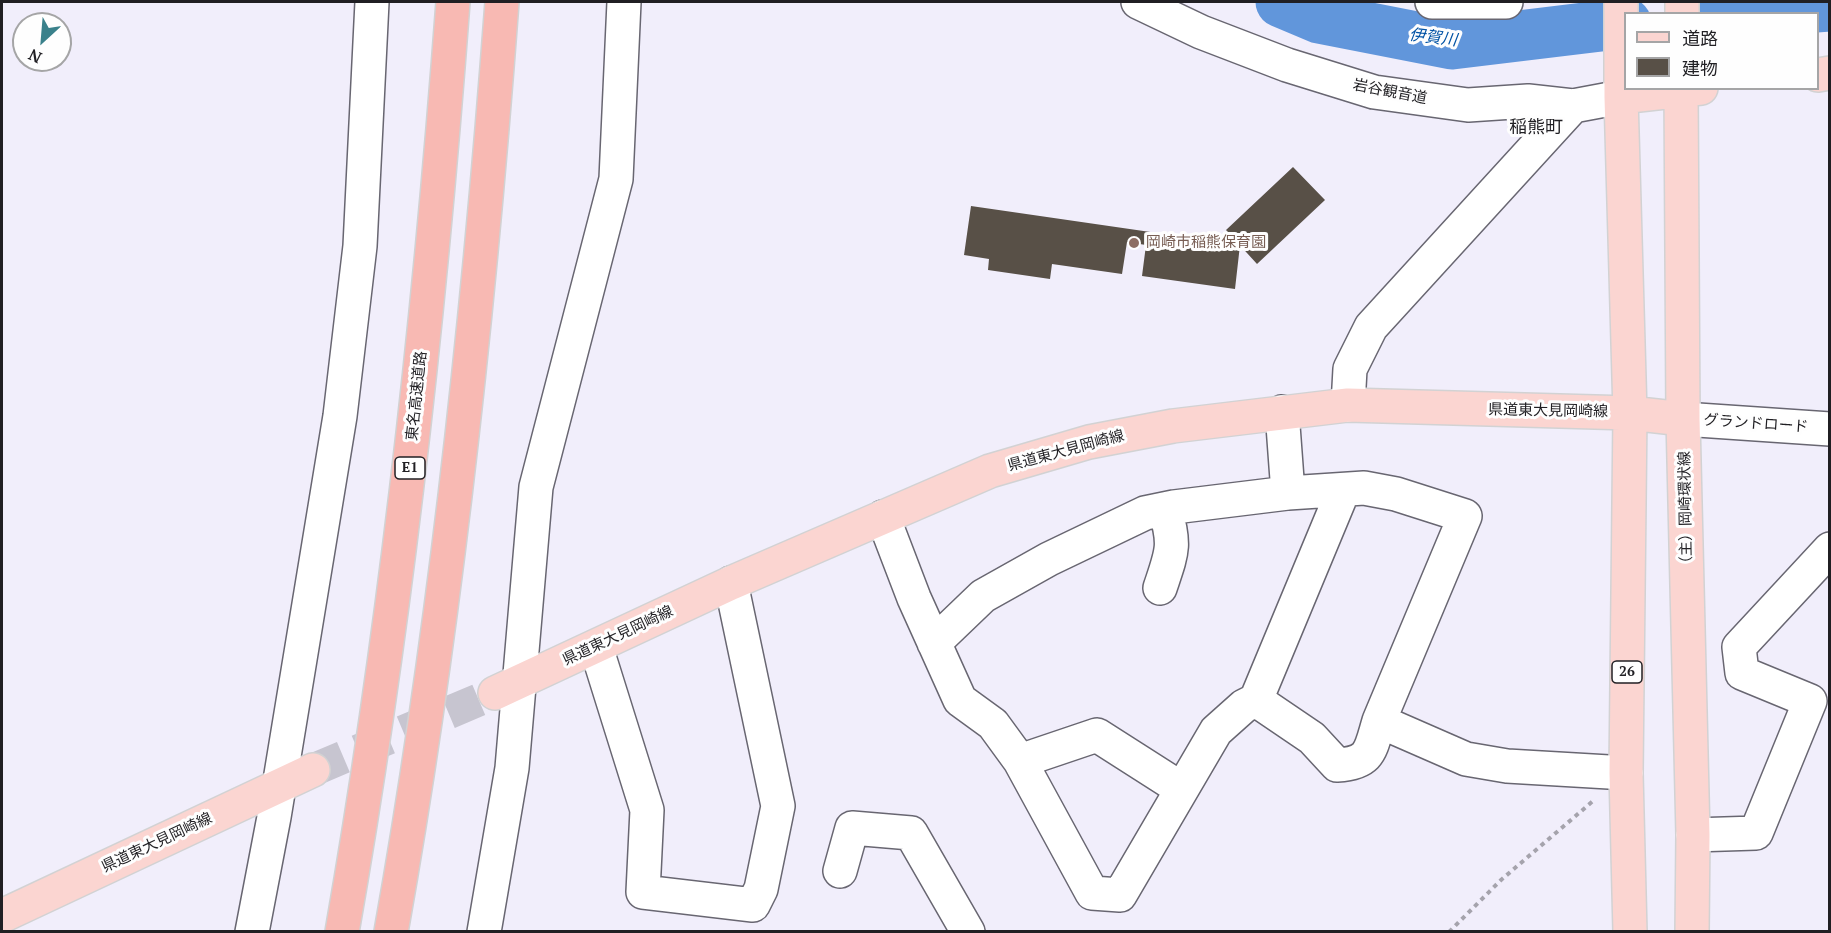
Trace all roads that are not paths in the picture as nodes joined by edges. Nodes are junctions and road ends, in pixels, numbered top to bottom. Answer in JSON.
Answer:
{"nodes":[{"id":1,"x":372,"y":2,"type":"edge"},
{"id":2,"x":453,"y":2,"type":"edge"},
{"id":3,"x":502,"y":2,"type":"edge"},
{"id":4,"x":624,"y":2,"type":"edge"},
{"id":5,"x":1138,"y":2,"type":"edge"},
{"id":6,"x":1432,"y":2,"type":"edge"},
{"id":7,"x":1506,"y":2,"type":"edge"},
{"id":8,"x":1621,"y":2,"type":"edge"},
{"id":9,"x":1680,"y":90,"type":"edge"},
{"id":10,"x":1688,"y":90,"type":"edge"},
{"id":11,"x":1621,"y":97,"type":"junction"},
{"id":12,"x":1573,"y":106,"type":"junction"},
{"id":13,"x":1348,"y":405,"type":"junction"},
{"id":14,"x":1282,"y":412,"type":"junction"},
{"id":15,"x":1630,"y":413,"type":"junction"},
{"id":16,"x":1683,"y":419,"type":"junction"},
{"id":17,"x":1830,"y":429,"type":"edge"},
{"id":18,"x":1343,"y":491,"type":"junction"},
{"id":19,"x":1288,"y":493,"type":"junction"},
{"id":20,"x":1165,"y":509,"type":"junction"},
{"id":21,"x":883,"y":517,"type":"junction"},
{"id":22,"x":1830,"y":549,"type":"edge"},
{"id":23,"x":731,"y":583,"type":"junction"},
{"id":24,"x":1160,"y":588,"type":"dead end"},
{"id":25,"x":934,"y":643,"type":"junction"},
{"id":26,"x":596,"y":647,"type":"junction"},
{"id":27,"x":506,"y":689,"type":"junction"},
{"id":28,"x":1256,"y":700,"type":"junction"},
{"id":29,"x":1379,"y":721,"type":"junction"},
{"id":30,"x":1020,"y":761,"type":"junction"},
{"id":31,"x":313,"y":770,"type":"tunnel mouth"},
{"id":32,"x":1626,"y":773,"type":"junction"},
{"id":33,"x":279,"y":786,"type":"junction"},
{"id":34,"x":1180,"y":789,"type":"junction"},
{"id":35,"x":1693,"y":835,"type":"junction"},
{"id":36,"x":840,"y":872,"type":"dead end"},
{"id":37,"x":2,"y":916,"type":"edge"},
{"id":38,"x":252,"y":932,"type":"edge"},
{"id":39,"x":342,"y":932,"type":"edge"},
{"id":40,"x":391,"y":932,"type":"edge"},
{"id":41,"x":484,"y":932,"type":"edge"},
{"id":42,"x":968,"y":932,"type":"edge"},
{"id":43,"x":1630,"y":932,"type":"edge"},
{"id":44,"x":1692,"y":932,"type":"edge"}],
"edges":[{"from":1,"to":33,"type":"street"},
{"from":2,"to":39,"type":"highway","name":"東名高速道路","number":"E1"},
{"from":3,"to":40,"type":"highway"},
{"from":4,"to":27,"type":"street"},
{"from":5,"to":12,"type":"street","name":"岩谷観音道"},
{"from":6,"to":7,"type":"street"},
{"from":8,"to":11,"type":"main road","number":"26"},
{"from":9,"to":11,"type":"main road"},
{"from":10,"to":16,"type":"main road","name":"（主）岡崎環状線"},
{"from":11,"to":12,"type":"street","name":"岩谷観音道"},
{"from":11,"to":15,"type":"main road","number":"26"},
{"from":12,"to":13,"type":"street"},
{"from":13,"to":14,"type":"main road","name":"県道東大見岡崎線"},
{"from":13,"to":15,"type":"main road","name":"県道東大見岡崎線"},
{"from":14,"to":19,"type":"street"},
{"from":14,"to":21,"type":"main road","name":"県道東大見岡崎線"},
{"from":15,"to":16,"type":"main road","name":"県道東大見岡崎線"},
{"from":15,"to":32,"type":"main road","number":"26"},
{"from":16,"to":17,"type":"street","name":"グランドロード"},
{"from":16,"to":35,"type":"main road","name":"（主）岡崎環状線"},
{"from":18,"to":19,"type":"street"},
{"from":18,"to":28,"type":"street"},
{"from":18,"to":29,"type":"street"},
{"from":19,"to":20,"type":"street"},
{"from":20,"to":24,"type":"street"},
{"from":20,"to":25,"type":"street"},
{"from":21,"to":23,"type":"main road","name":"県道東大見岡崎線"},
{"from":21,"to":25,"type":"street"},
{"from":22,"to":35,"type":"street"},
{"from":23,"to":26,"type":"main road","name":"県道東大見岡崎線"},
{"from":23,"to":26,"type":"street"},
{"from":25,"to":30,"type":"street"},
{"from":26,"to":27,"type":"main road","name":"県道東大見岡崎線"},
{"from":27,"to":41,"type":"street"},
{"from":28,"to":29,"type":"street"},
{"from":28,"to":34,"type":"street"},
{"from":29,"to":32,"type":"street"},
{"from":30,"to":34,"type":"street"},
{"from":30,"to":34,"type":"street"},
{"from":31,"to":33,"type":"main road","name":"県道東大見岡崎線"},
{"from":32,"to":43,"type":"main road","number":"26"},
{"from":33,"to":37,"type":"main road","name":"県道東大見岡崎線"},
{"from":33,"to":38,"type":"street"},
{"from":35,"to":44,"type":"main road","name":"（主）岡崎環状線"},
{"from":36,"to":42,"type":"street"}]}
